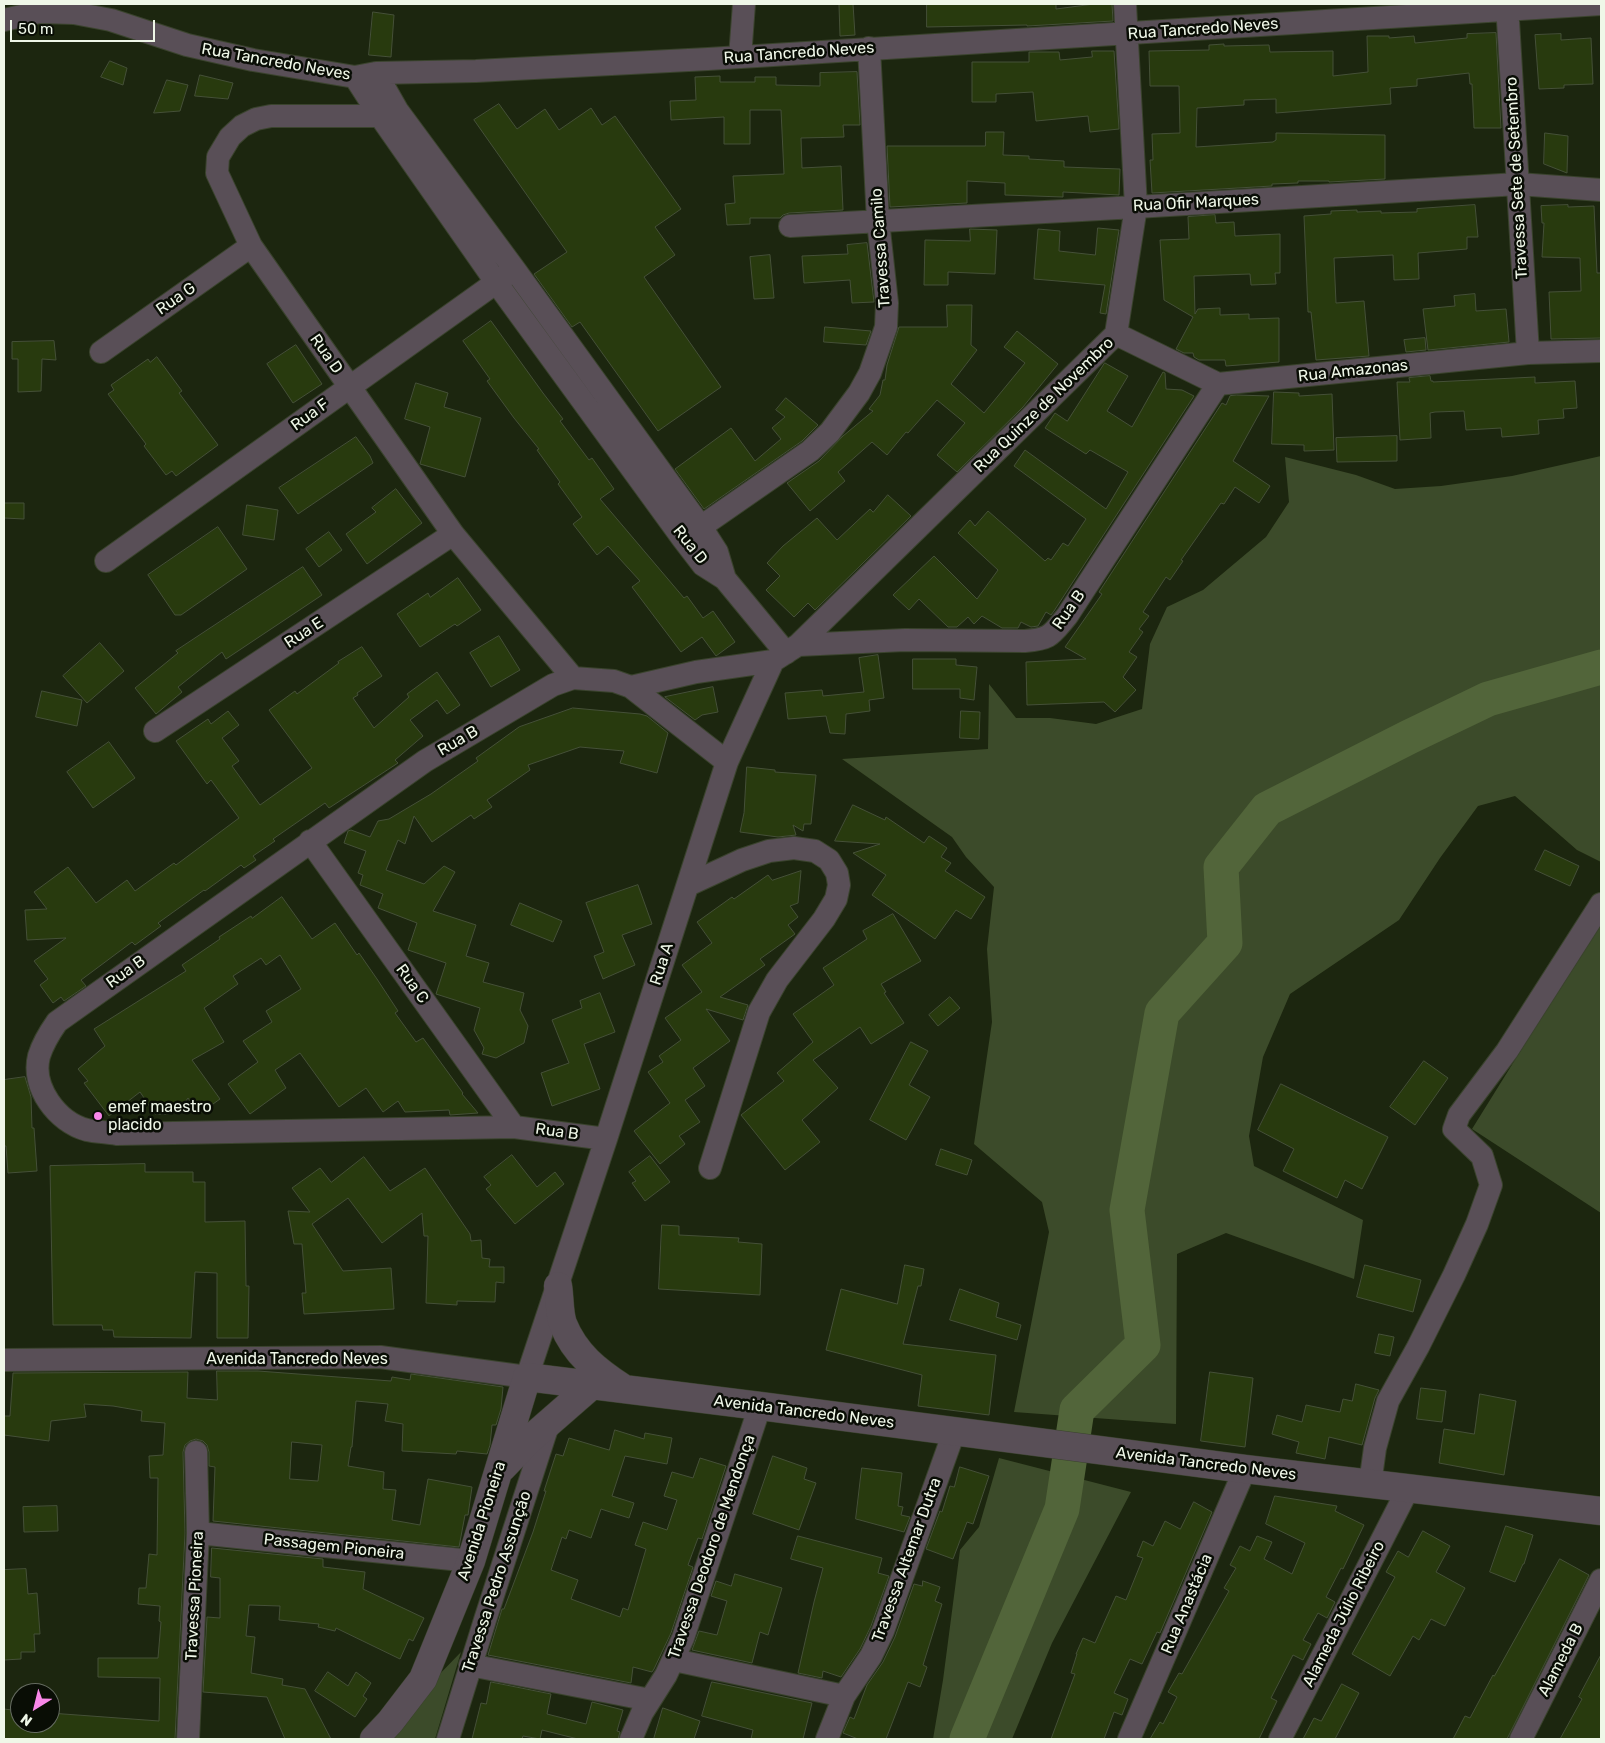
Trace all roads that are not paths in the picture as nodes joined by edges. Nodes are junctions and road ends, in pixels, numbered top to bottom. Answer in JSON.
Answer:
{"nodes":[{"id":1,"x":744,"y":4,"type":"edge"},
{"id":2,"x":1126,"y":4,"type":"edge"},
{"id":3,"x":1601,"y":4,"type":"edge"},
{"id":4,"x":1507,"y":7,"type":"edge"},
{"id":5,"x":4,"y":20,"type":"edge"},
{"id":6,"x":1128,"y":33,"type":"junction"},
{"id":7,"x":869,"y":48,"type":"junction"},
{"id":8,"x":740,"y":57,"type":"junction"},
{"id":9,"x":365,"y":75,"type":"junction"},
{"id":10,"x":388,"y":113,"type":"junction"},
{"id":11,"x":1518,"y":184,"type":"junction"},
{"id":12,"x":1601,"y":190,"type":"edge"},
{"id":13,"x":1136,"y":207,"type":"junction"},
{"id":14,"x":878,"y":221,"type":"junction"},
{"id":15,"x":790,"y":226,"type":"dead end"},
{"id":16,"x":251,"y":246,"type":"junction"},
{"id":17,"x":515,"y":270,"type":"junction"},
{"id":18,"x":496,"y":282,"type":"junction"},
{"id":19,"x":1116,"y":334,"type":"junction"},
{"id":20,"x":1601,"y":351,"type":"edge"},
{"id":21,"x":101,"y":352,"type":"dead end"},
{"id":22,"x":1528,"y":353,"type":"junction"},
{"id":23,"x":1218,"y":384,"type":"junction"},
{"id":24,"x":349,"y":387,"type":"junction"},
{"id":25,"x":692,"y":533,"type":"junction"},
{"id":26,"x":453,"y":534,"type":"junction"},
{"id":27,"x":106,"y":561,"type":"dead end"},
{"id":28,"x":786,"y":653,"type":"junction"},
{"id":29,"x":573,"y":678,"type":"junction"},
{"id":30,"x":631,"y":687,"type":"junction"},
{"id":31,"x":155,"y":731,"type":"dead end"},
{"id":32,"x":727,"y":762,"type":"junction"},
{"id":33,"x":310,"y":841,"type":"junction"},
{"id":34,"x":688,"y":885,"type":"junction"},
{"id":35,"x":1601,"y":904,"type":"edge"},
{"id":36,"x":514,"y":1127,"type":"junction"},
{"id":37,"x":606,"y":1139,"type":"junction"},
{"id":38,"x":710,"y":1168,"type":"dead end"},
{"id":39,"x":558,"y":1286,"type":"junction"},
{"id":40,"x":4,"y":1360,"type":"edge"},
{"id":41,"x":527,"y":1377,"type":"junction"},
{"id":42,"x":591,"y":1386,"type":"junction"},
{"id":43,"x":626,"y":1390,"type":"junction"},
{"id":44,"x":760,"y":1406,"type":"junction"},
{"id":45,"x":548,"y":1425,"type":"junction"},
{"id":46,"x":954,"y":1432,"type":"junction"},
{"id":47,"x":196,"y":1452,"type":"dead end"},
{"id":48,"x":1245,"y":1469,"type":"junction"},
{"id":49,"x":499,"y":1471,"type":"junction"},
{"id":50,"x":1370,"y":1484,"type":"junction"},
{"id":51,"x":1408,"y":1489,"type":"junction"},
{"id":52,"x":1601,"y":1512,"type":"edge"},
{"id":53,"x":198,"y":1533,"type":"junction"},
{"id":54,"x":471,"y":1561,"type":"junction"},
{"id":55,"x":1601,"y":1580,"type":"edge"},
{"id":56,"x":674,"y":1660,"type":"junction"},
{"id":57,"x":470,"y":1665,"type":"junction"},
{"id":58,"x":844,"y":1696,"type":"junction"},
{"id":59,"x":650,"y":1700,"type":"junction"},
{"id":60,"x":188,"y":1739,"type":"edge"},
{"id":61,"x":374,"y":1739,"type":"edge"},
{"id":62,"x":448,"y":1739,"type":"edge"},
{"id":63,"x":631,"y":1739,"type":"edge"},
{"id":64,"x":827,"y":1739,"type":"edge"},
{"id":65,"x":1129,"y":1739,"type":"edge"},
{"id":66,"x":1280,"y":1739,"type":"edge"},
{"id":67,"x":1521,"y":1739,"type":"edge"}],
"edges":[{"from":1,"to":8,"type":"street"},
{"from":2,"to":6,"type":"street","name":"Rua Quinze de Novembro"},
{"from":3,"to":4,"type":"street","name":"Rua Tancredo Neves"},
{"from":4,"to":6,"type":"street","name":"Rua Tancredo Neves"},
{"from":4,"to":11,"type":"street","name":"Travessa Sete de Setembro"},
{"from":5,"to":9,"type":"street","name":"Rua Tancredo Neves"},
{"from":6,"to":7,"type":"street","name":"Rua Tancredo Neves"},
{"from":6,"to":13,"type":"street","name":"Rua Quinze de Novembro"},
{"from":7,"to":8,"type":"street","name":"Rua Tancredo Neves"},
{"from":7,"to":14,"type":"street","name":"Travessa Camilo"},
{"from":8,"to":9,"type":"street","name":"Rua Tancredo Neves"},
{"from":9,"to":10,"type":"street","name":"Rua D"},
{"from":10,"to":16,"type":"street","name":"Rua D"},
{"from":10,"to":17,"type":"street","name":"Rua D"},
{"from":10,"to":18,"type":"street","name":"Rua D"},
{"from":11,"to":12,"type":"street","name":"Rua Ofir Marques"},
{"from":11,"to":13,"type":"street","name":"Rua Ofir Marques"},
{"from":11,"to":22,"type":"street","name":"Travessa Sete de Setembro"},
{"from":13,"to":14,"type":"street","name":"Rua Ofir Marques"},
{"from":13,"to":19,"type":"street","name":"Rua Quinze de Novembro"},
{"from":14,"to":15,"type":"street","name":"Rua Ofir Marques"},
{"from":14,"to":25,"type":"street","name":"Travessa Camilo"},
{"from":16,"to":21,"type":"street","name":"Rua G"},
{"from":16,"to":24,"type":"street","name":"Rua D"},
{"from":17,"to":18,"type":"street","name":"Rua F"},
{"from":17,"to":25,"type":"street","name":"Rua D"},
{"from":18,"to":24,"type":"street","name":"Rua F"},
{"from":18,"to":25,"type":"street","name":"Rua D"},
{"from":19,"to":23,"type":"street"},
{"from":19,"to":28,"type":"street","name":"Rua Quinze de Novembro"},
{"from":20,"to":22,"type":"street","name":"Rua Amazonas"},
{"from":22,"to":23,"type":"street","name":"Rua Amazonas"},
{"from":23,"to":28,"type":"street","name":"Rua B"},
{"from":24,"to":26,"type":"street","name":"Rua D"},
{"from":24,"to":27,"type":"street","name":"Rua F"},
{"from":25,"to":28,"type":"street","name":"Rua D"},
{"from":26,"to":29,"type":"street","name":"Rua D"},
{"from":26,"to":31,"type":"street","name":"Rua E"},
{"from":28,"to":30,"type":"street","name":"Rua B"},
{"from":28,"to":32,"type":"street","name":"Rua A"},
{"from":29,"to":30,"type":"street","name":"Rua B"},
{"from":29,"to":33,"type":"street","name":"Rua B"},
{"from":30,"to":32,"type":"street"},
{"from":32,"to":34,"type":"street","name":"Rua A"},
{"from":33,"to":36,"type":"street","name":"Rua C"},
{"from":33,"to":36,"type":"street","name":"Rua B"},
{"from":34,"to":37,"type":"street","name":"Rua A"},
{"from":34,"to":38,"type":"street"},
{"from":35,"to":50,"type":"street"},
{"from":36,"to":37,"type":"street","name":"Rua B"},
{"from":37,"to":39,"type":"street","name":"Rua A"},
{"from":39,"to":41,"type":"street","name":"Avenida Pioneira"},
{"from":39,"to":43,"type":"street"},
{"from":40,"to":41,"type":"street","name":"Avenida Tancredo Neves"},
{"from":41,"to":42,"type":"street","name":"Avenida Tancredo Neves"},
{"from":41,"to":49,"type":"street","name":"Avenida Pioneira"},
{"from":42,"to":43,"type":"street","name":"Avenida Tancredo Neves"},
{"from":42,"to":45,"type":"street"},
{"from":43,"to":44,"type":"street","name":"Avenida Tancredo Neves"},
{"from":44,"to":46,"type":"street","name":"Avenida Tancredo Neves"},
{"from":44,"to":56,"type":"street","name":"Travessa Deodoro de Mendonça"},
{"from":45,"to":49,"type":"street"},
{"from":45,"to":57,"type":"street","name":"Travessa Pedro Assunção"},
{"from":46,"to":48,"type":"street","name":"Avenida Tancredo Neves"},
{"from":46,"to":58,"type":"street","name":"Travessa Altemar Dutra"},
{"from":47,"to":53,"type":"street","name":"Travessa Pioneira"},
{"from":48,"to":50,"type":"street","name":"Avenida Tancredo Neves"},
{"from":48,"to":65,"type":"street","name":"Rua Anastácia"},
{"from":49,"to":54,"type":"street","name":"Avenida Pioneira"},
{"from":50,"to":51,"type":"street","name":"Avenida Tancredo Neves"},
{"from":51,"to":52,"type":"street","name":"Avenida Tancredo Neves"},
{"from":51,"to":66,"type":"street","name":"Alameda Júlio Ribeiro"},
{"from":53,"to":54,"type":"street","name":"Passagem Pioneira"},
{"from":53,"to":60,"type":"street","name":"Travessa Pioneira"},
{"from":54,"to":61,"type":"street","name":"Avenida Pioneira"},
{"from":55,"to":67,"type":"street","name":"Alameda B"},
{"from":56,"to":58,"type":"street"},
{"from":56,"to":59,"type":"street","name":"Travessa Deodoro de Mendonça"},
{"from":57,"to":59,"type":"street"},
{"from":57,"to":62,"type":"street","name":"Travessa Pedro Assunção"},
{"from":58,"to":64,"type":"street","name":"Travessa Altemar Dutra"},
{"from":59,"to":63,"type":"street","name":"Travessa Deodoro de Mendonça"}]}
